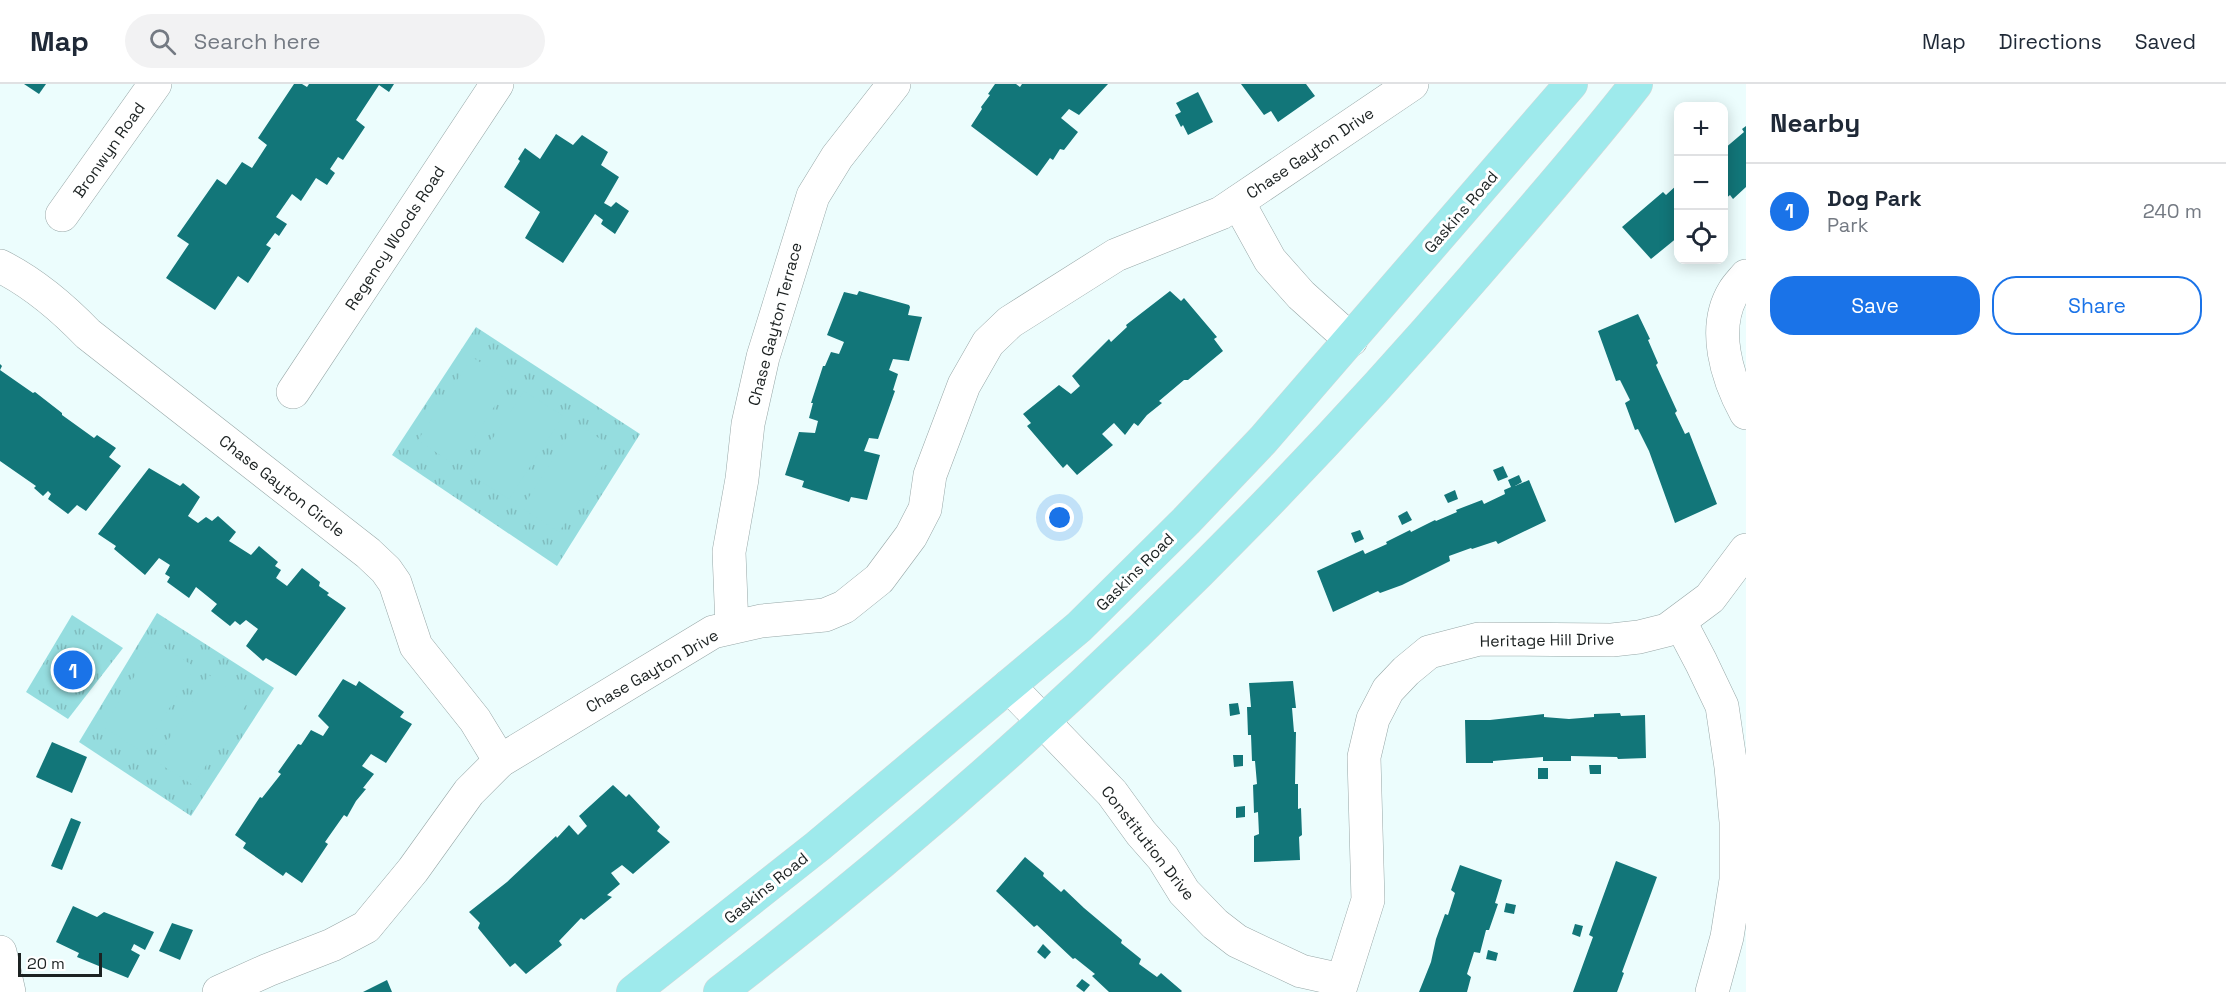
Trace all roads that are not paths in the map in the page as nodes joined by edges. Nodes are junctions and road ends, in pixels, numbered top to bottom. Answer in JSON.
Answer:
{"nodes":[{"id":1,"x":155,"y":84,"type":"edge"},
{"id":2,"x":497,"y":84,"type":"edge"},
{"id":3,"x":894,"y":84,"type":"edge"},
{"id":4,"x":1412,"y":84,"type":"edge"},
{"id":5,"x":1571,"y":84,"type":"edge"},
{"id":6,"x":1636,"y":84,"type":"edge"},
{"id":7,"x":1238,"y":202,"type":"junction"},
{"id":8,"x":62,"y":215,"type":"dead end"},
{"id":9,"x":0,"y":266,"type":"edge"},
{"id":10,"x":1746,"y":276,"type":"edge"},
{"id":11,"x":1351,"y":340,"type":"junction"},
{"id":12,"x":293,"y":392,"type":"dead end"},
{"id":13,"x":1746,"y":413,"type":"edge"},
{"id":14,"x":1746,"y":550,"type":"edge"},
{"id":15,"x":1680,"y":622,"type":"junction"},
{"id":16,"x":732,"y":627,"type":"junction"},
{"id":17,"x":1009,"y":686,"type":"junction"},
{"id":18,"x":1043,"y":721,"type":"junction"},
{"id":19,"x":500,"y":761,"type":"junction"},
{"id":20,"x":0,"y":952,"type":"edge"},
{"id":21,"x":1341,"y":986,"type":"edge"},
{"id":22,"x":9,"y":992,"type":"edge"},
{"id":23,"x":219,"y":992,"type":"edge"},
{"id":24,"x":633,"y":992,"type":"edge"},
{"id":25,"x":720,"y":992,"type":"edge"},
{"id":26,"x":1712,"y":992,"type":"edge"}],
"edges":[{"from":1,"to":8,"type":"street","name":"Bronwyn Road"},
{"from":2,"to":12,"type":"street","name":"Regency Woods Road"},
{"from":3,"to":16,"type":"street","name":"Chase Gayton Terrace"},
{"from":4,"to":7,"type":"street","name":"Chase Gayton Drive"},
{"from":5,"to":11,"type":"main road","name":"Gaskins Road"},
{"from":6,"to":18,"type":"main road"},
{"from":7,"to":11,"type":"street","name":"Chase Gayton Drive"},
{"from":7,"to":16,"type":"street","name":"Chase Gayton Drive"},
{"from":9,"to":19,"type":"street","name":"Chase Gayton Circle"},
{"from":10,"to":13,"type":"street"},
{"from":11,"to":17,"type":"main road","name":"Gaskins Road"},
{"from":14,"to":15,"type":"street","name":"Heritage Hill Drive"},
{"from":15,"to":21,"type":"street","name":"Heritage Hill Drive"},
{"from":15,"to":26,"type":"street"},
{"from":16,"to":19,"type":"street","name":"Chase Gayton Drive"},
{"from":17,"to":18,"type":"street","name":"Constitution Drive"},
{"from":17,"to":24,"type":"main road","name":"Gaskins Road"},
{"from":18,"to":21,"type":"street","name":"Constitution Drive"},
{"from":18,"to":25,"type":"main road"},
{"from":19,"to":23,"type":"street","name":"Chase Gayton Drive"},
{"from":20,"to":22,"type":"street"}]}
